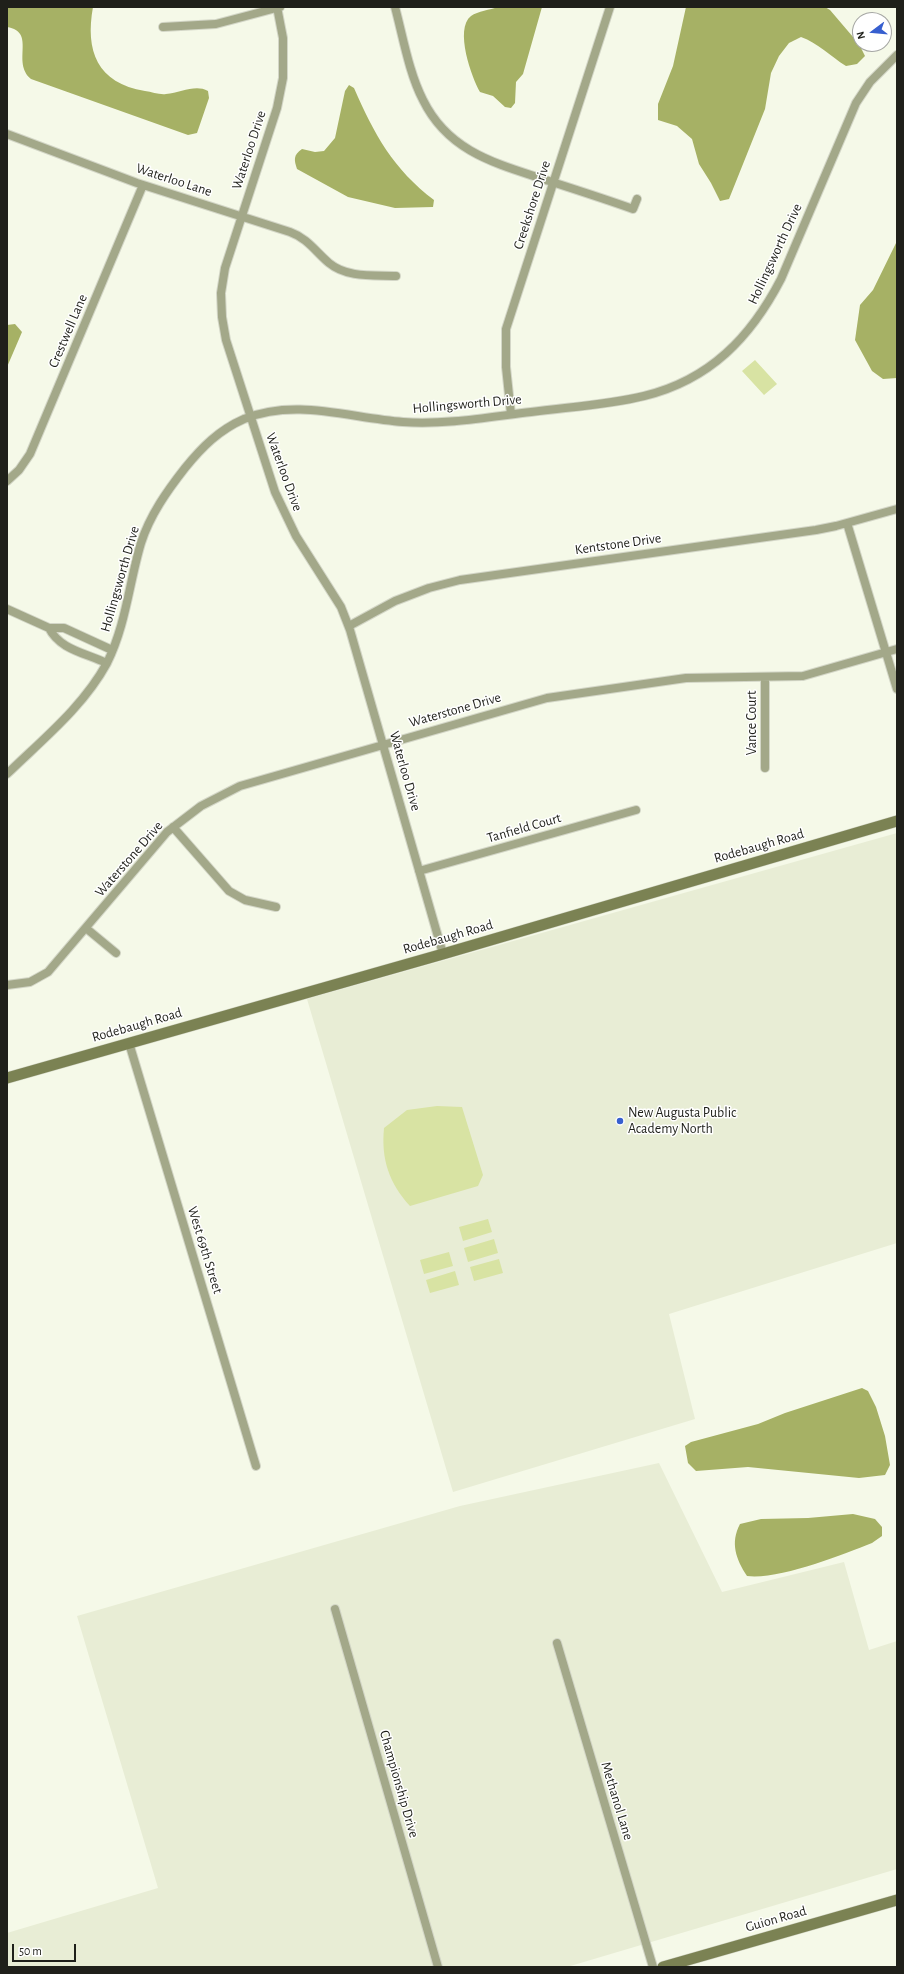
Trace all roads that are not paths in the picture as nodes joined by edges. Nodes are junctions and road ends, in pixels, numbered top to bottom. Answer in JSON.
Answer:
{"nodes":[{"id":1,"x":278,"y":7,"type":"edge"},
{"id":2,"x":395,"y":7,"type":"edge"},
{"id":3,"x":610,"y":7,"type":"edge"},
{"id":4,"x":163,"y":27,"type":"dead end"},
{"id":5,"x":897,"y":55,"type":"edge"},
{"id":6,"x":7,"y":134,"type":"edge"},
{"id":7,"x":553,"y":182,"type":"junction"},
{"id":8,"x":143,"y":185,"type":"junction"},
{"id":9,"x":637,"y":199,"type":"dead end"},
{"id":10,"x":242,"y":216,"type":"junction"},
{"id":11,"x":396,"y":276,"type":"dead end"},
{"id":12,"x":511,"y":414,"type":"junction"},
{"id":13,"x":252,"y":416,"type":"junction"},
{"id":14,"x":7,"y":480,"type":"edge"},
{"id":15,"x":897,"y":508,"type":"edge"},
{"id":16,"x":847,"y":524,"type":"junction"},
{"id":17,"x":7,"y":609,"type":"edge"},
{"id":18,"x":349,"y":626,"type":"junction"},
{"id":19,"x":49,"y":628,"type":"junction"},
{"id":20,"x":897,"y":649,"type":"edge"},
{"id":21,"x":112,"y":650,"type":"junction"},
{"id":22,"x":886,"y":652,"type":"junction"},
{"id":23,"x":106,"y":663,"type":"junction"},
{"id":24,"x":765,"y":678,"type":"junction"},
{"id":25,"x":897,"y":689,"type":"edge"},
{"id":26,"x":384,"y":744,"type":"junction"},
{"id":27,"x":765,"y":768,"type":"dead end"},
{"id":28,"x":7,"y":774,"type":"edge"},
{"id":29,"x":636,"y":810,"type":"dead end"},
{"id":30,"x":897,"y":821,"type":"edge"},
{"id":31,"x":173,"y":827,"type":"junction"},
{"id":32,"x":420,"y":871,"type":"junction"},
{"id":33,"x":276,"y":907,"type":"dead end"},
{"id":34,"x":87,"y":928,"type":"junction"},
{"id":35,"x":116,"y":953,"type":"dead end"},
{"id":36,"x":443,"y":954,"type":"junction"},
{"id":37,"x":7,"y":985,"type":"edge"},
{"id":38,"x":130,"y":1042,"type":"junction"},
{"id":39,"x":7,"y":1078,"type":"edge"},
{"id":40,"x":256,"y":1466,"type":"dead end"},
{"id":41,"x":335,"y":1608,"type":"dead end"},
{"id":42,"x":557,"y":1643,"type":"dead end"},
{"id":43,"x":897,"y":1900,"type":"edge"},
{"id":44,"x":438,"y":1967,"type":"edge"},
{"id":45,"x":653,"y":1967,"type":"edge"},
{"id":46,"x":663,"y":1967,"type":"edge"}],
"edges":[{"from":1,"to":4,"type":"street"},
{"from":1,"to":10,"type":"street","name":"Waterloo Drive"},
{"from":2,"to":7,"type":"street"},
{"from":3,"to":7,"type":"street","name":"Creekshore Drive"},
{"from":5,"to":12,"type":"street","name":"Hollingsworth Drive"},
{"from":6,"to":8,"type":"street","name":"Waterloo Lane"},
{"from":7,"to":9,"type":"street"},
{"from":7,"to":12,"type":"street","name":"Creekshore Drive"},
{"from":8,"to":10,"type":"street","name":"Waterloo Lane"},
{"from":8,"to":14,"type":"street","name":"Crestwell Lane"},
{"from":10,"to":11,"type":"street","name":"Waterloo Lane"},
{"from":10,"to":13,"type":"street","name":"Waterloo Drive"},
{"from":12,"to":13,"type":"street","name":"Hollingsworth Drive"},
{"from":13,"to":18,"type":"street","name":"Waterloo Drive"},
{"from":13,"to":21,"type":"street","name":"Hollingsworth Drive"},
{"from":15,"to":16,"type":"street","name":"Kentstone Drive"},
{"from":16,"to":18,"type":"street","name":"Kentstone Drive"},
{"from":16,"to":22,"type":"street"},
{"from":17,"to":19,"type":"street"},
{"from":18,"to":26,"type":"street","name":"Waterloo Drive"},
{"from":19,"to":21,"type":"street"},
{"from":19,"to":23,"type":"street"},
{"from":20,"to":22,"type":"street","name":"Waterstone Drive"},
{"from":21,"to":23,"type":"street","name":"Hollingsworth Drive"},
{"from":22,"to":24,"type":"street","name":"Waterstone Drive"},
{"from":22,"to":25,"type":"street"},
{"from":23,"to":28,"type":"street","name":"Hollingsworth Drive"},
{"from":24,"to":26,"type":"street","name":"Waterstone Drive"},
{"from":24,"to":27,"type":"street","name":"Vance Court"},
{"from":26,"to":31,"type":"street","name":"Waterstone Drive"},
{"from":26,"to":32,"type":"street","name":"Waterloo Drive"},
{"from":29,"to":32,"type":"street","name":"Tanfield Court"},
{"from":30,"to":36,"type":"street","name":"Rodebaugh Road"},
{"from":31,"to":33,"type":"street"},
{"from":31,"to":34,"type":"street","name":"Waterstone Drive"},
{"from":32,"to":36,"type":"street","name":"Waterloo Drive"},
{"from":34,"to":35,"type":"street"},
{"from":34,"to":37,"type":"street","name":"Waterstone Drive"},
{"from":36,"to":38,"type":"street","name":"Rodebaugh Road"},
{"from":38,"to":39,"type":"street","name":"Rodebaugh Road"},
{"from":38,"to":40,"type":"street","name":"West 69th Street"},
{"from":41,"to":44,"type":"street","name":"Championship Drive"},
{"from":42,"to":45,"type":"street","name":"Methanol Lane"},
{"from":43,"to":46,"type":"street","name":"Guion Road"}]}
